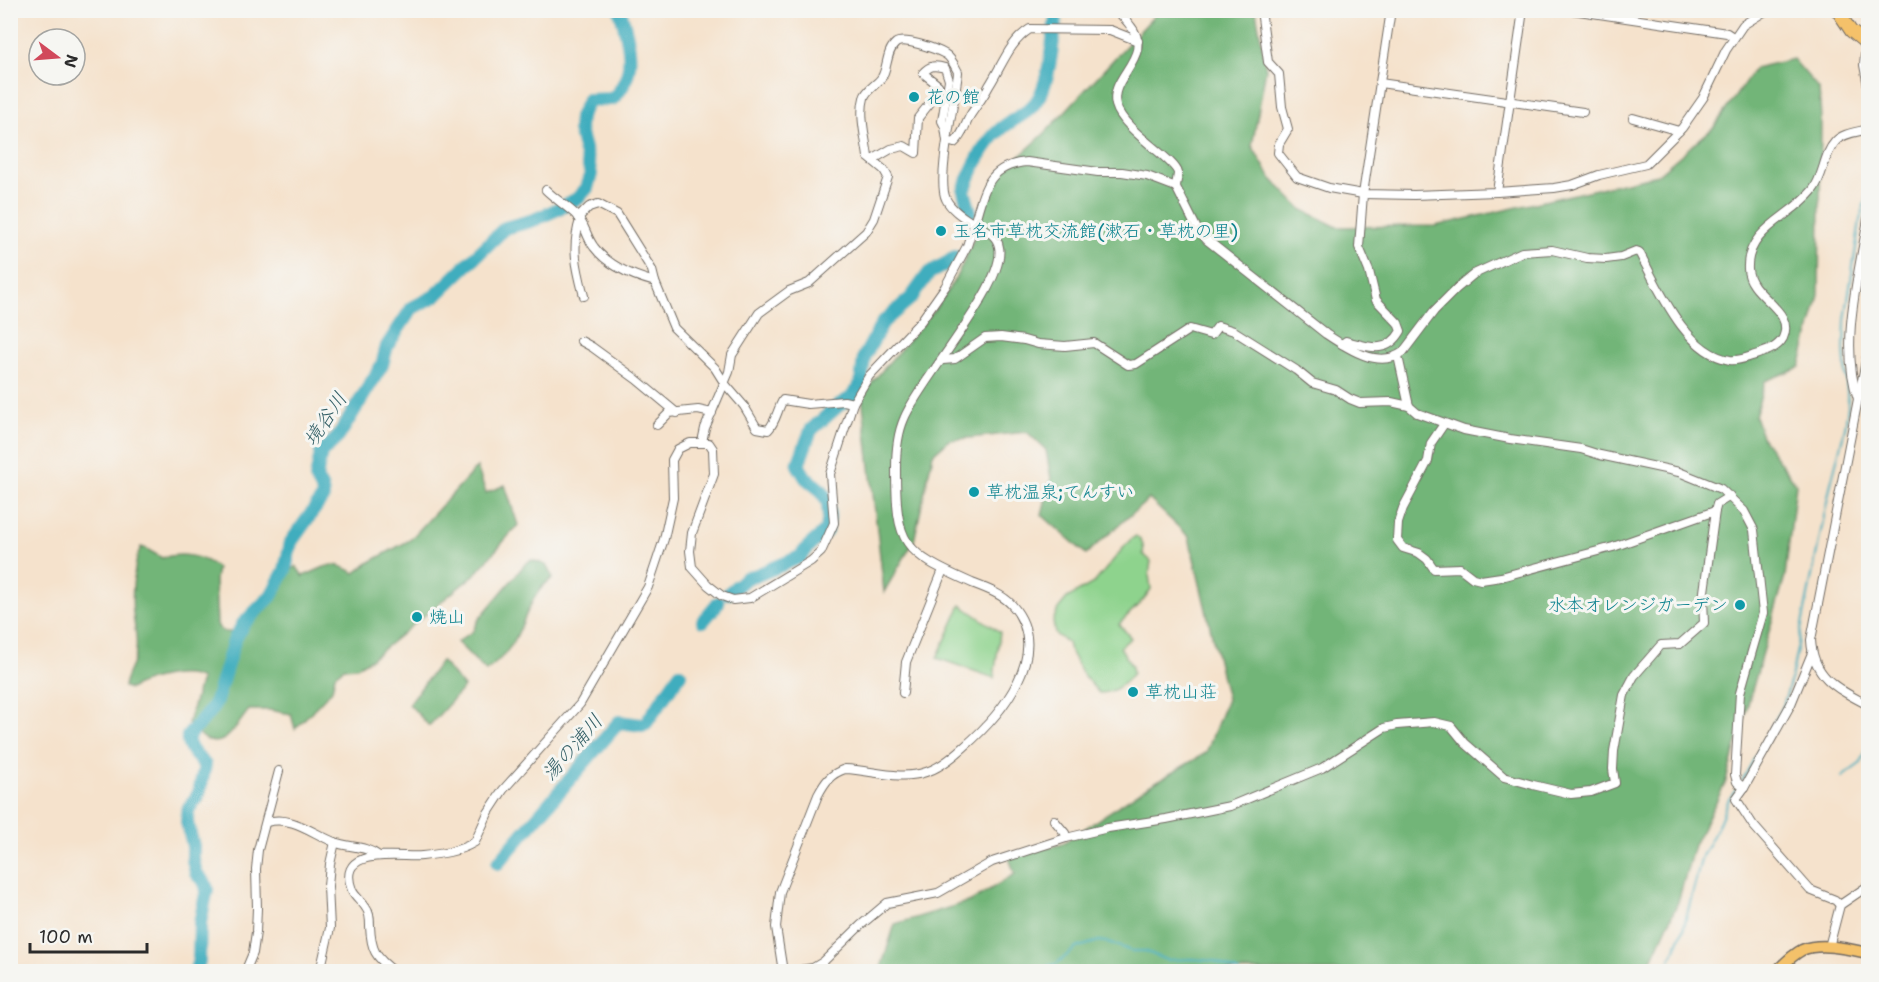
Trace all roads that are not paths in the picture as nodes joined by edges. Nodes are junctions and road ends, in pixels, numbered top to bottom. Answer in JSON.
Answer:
{"nodes":[{"id":1,"x":1116,"y":10,"type":"edge"},
{"id":2,"x":1261,"y":10,"type":"edge"},
{"id":3,"x":1391,"y":10,"type":"edge"},
{"id":4,"x":1523,"y":10,"type":"edge"},
{"id":5,"x":1572,"y":10,"type":"edge"},
{"id":6,"x":1767,"y":10,"type":"edge"},
{"id":7,"x":1837,"y":10,"type":"edge"},
{"id":8,"x":1733,"y":37,"type":"junction"},
{"id":9,"x":1138,"y":41,"type":"junction"},
{"id":10,"x":1867,"y":44,"type":"edge"},
{"id":11,"x":1380,"y":83,"type":"junction"},
{"id":12,"x":1869,"y":86,"type":"edge"},
{"id":13,"x":1510,"y":101,"type":"junction"},
{"id":14,"x":1584,"y":112,"type":"dead end"},
{"id":15,"x":1633,"y":118,"type":"dead end"},
{"id":16,"x":1869,"y":129,"type":"edge"},
{"id":17,"x":1679,"y":131,"type":"junction"},
{"id":18,"x":947,"y":141,"type":"junction"},
{"id":19,"x":872,"y":160,"type":"junction"},
{"id":20,"x":1176,"y":187,"type":"junction"},
{"id":21,"x":546,"y":190,"type":"dead end"},
{"id":22,"x":1497,"y":192,"type":"junction"},
{"id":23,"x":1363,"y":194,"type":"junction"},
{"id":24,"x":579,"y":219,"type":"junction"},
{"id":25,"x":1869,"y":219,"type":"edge"},
{"id":26,"x":974,"y":224,"type":"junction"},
{"id":27,"x":655,"y":282,"type":"junction"},
{"id":28,"x":584,"y":297,"type":"dead end"},
{"id":29,"x":581,"y":341,"type":"dead end"},
{"id":30,"x":1341,"y":344,"type":"junction"},
{"id":31,"x":1869,"y":352,"type":"edge"},
{"id":32,"x":1398,"y":356,"type":"junction"},
{"id":33,"x":943,"y":360,"type":"junction"},
{"id":34,"x":1867,"y":369,"type":"edge"},
{"id":35,"x":725,"y":384,"type":"junction"},
{"id":36,"x":1857,"y":399,"type":"junction"},
{"id":37,"x":848,"y":402,"type":"junction"},
{"id":38,"x":1409,"y":406,"type":"junction"},
{"id":39,"x":677,"y":412,"type":"junction"},
{"id":40,"x":712,"y":413,"type":"junction"},
{"id":41,"x":1444,"y":424,"type":"junction"},
{"id":42,"x":657,"y":425,"type":"dead end"},
{"id":43,"x":702,"y":442,"type":"junction"},
{"id":44,"x":1730,"y":496,"type":"junction"},
{"id":45,"x":1714,"y":511,"type":"junction"},
{"id":46,"x":943,"y":570,"type":"junction"},
{"id":47,"x":1812,"y":653,"type":"junction"},
{"id":48,"x":903,"y":693,"type":"dead end"},
{"id":49,"x":1869,"y":705,"type":"edge"},
{"id":50,"x":279,"y":771,"type":"dead end"},
{"id":51,"x":1741,"y":785,"type":"junction"},
{"id":52,"x":1054,"y":820,"type":"dead end"},
{"id":53,"x":267,"y":822,"type":"junction"},
{"id":54,"x":1066,"y":837,"type":"junction"},
{"id":55,"x":336,"y":842,"type":"junction"},
{"id":56,"x":379,"y":856,"type":"junction"},
{"id":57,"x":1869,"y":886,"type":"edge"},
{"id":58,"x":1840,"y":905,"type":"junction"},
{"id":59,"x":1829,"y":948,"type":"junction"},
{"id":60,"x":1869,"y":953,"type":"edge"},
{"id":61,"x":245,"y":972,"type":"edge"},
{"id":62,"x":320,"y":972,"type":"edge"},
{"id":63,"x":395,"y":972,"type":"edge"},
{"id":64,"x":786,"y":972,"type":"edge"},
{"id":65,"x":1776,"y":972,"type":"edge"}],
"edges":[{"from":1,"to":9,"type":"street"},
{"from":2,"to":23,"type":"street"},
{"from":3,"to":11,"type":"street"},
{"from":4,"to":13,"type":"street"},
{"from":5,"to":8,"type":"street"},
{"from":6,"to":8,"type":"street"},
{"from":7,"to":10,"type":"highway"},
{"from":8,"to":17,"type":"street"},
{"from":9,"to":18,"type":"street"},
{"from":9,"to":20,"type":"street"},
{"from":10,"to":12,"type":"street"},
{"from":11,"to":13,"type":"street"},
{"from":11,"to":23,"type":"street"},
{"from":13,"to":14,"type":"street"},
{"from":13,"to":22,"type":"street"},
{"from":15,"to":17,"type":"street"},
{"from":16,"to":32,"type":"street"},
{"from":17,"to":22,"type":"street"},
{"from":18,"to":19,"type":"street"},
{"from":18,"to":19,"type":"street"},
{"from":18,"to":26,"type":"street"},
{"from":19,"to":35,"type":"street"},
{"from":20,"to":26,"type":"street"},
{"from":20,"to":30,"type":"street"},
{"from":21,"to":24,"type":"street"},
{"from":22,"to":23,"type":"street"},
{"from":23,"to":30,"type":"street"},
{"from":24,"to":27,"type":"street"},
{"from":24,"to":27,"type":"street"},
{"from":24,"to":28,"type":"street"},
{"from":25,"to":36,"type":"street"},
{"from":26,"to":33,"type":"street"},
{"from":26,"to":37,"type":"street"},
{"from":27,"to":35,"type":"street"},
{"from":29,"to":39,"type":"street"},
{"from":30,"to":32,"type":"street"},
{"from":31,"to":34,"type":"street"},
{"from":32,"to":38,"type":"street"},
{"from":33,"to":38,"type":"street"},
{"from":33,"to":46,"type":"street"},
{"from":34,"to":36,"type":"street"},
{"from":35,"to":37,"type":"street"},
{"from":35,"to":40,"type":"street"},
{"from":36,"to":47,"type":"street"},
{"from":37,"to":43,"type":"street"},
{"from":38,"to":41,"type":"street"},
{"from":39,"to":40,"type":"street"},
{"from":39,"to":42,"type":"street"},
{"from":40,"to":43,"type":"street"},
{"from":41,"to":44,"type":"street"},
{"from":41,"to":45,"type":"street"},
{"from":43,"to":56,"type":"street"},
{"from":44,"to":45,"type":"street"},
{"from":44,"to":51,"type":"street"},
{"from":45,"to":54,"type":"street"},
{"from":46,"to":48,"type":"street"},
{"from":46,"to":64,"type":"street"},
{"from":47,"to":49,"type":"street"},
{"from":47,"to":51,"type":"street"},
{"from":50,"to":53,"type":"street"},
{"from":51,"to":58,"type":"street"},
{"from":52,"to":54,"type":"street"},
{"from":53,"to":55,"type":"street"},
{"from":53,"to":61,"type":"street"},
{"from":54,"to":64,"type":"street"},
{"from":55,"to":56,"type":"street"},
{"from":55,"to":62,"type":"street"},
{"from":56,"to":63,"type":"street"},
{"from":57,"to":58,"type":"street"},
{"from":58,"to":59,"type":"street"},
{"from":59,"to":60,"type":"main road"},
{"from":59,"to":65,"type":"main road"}]}
